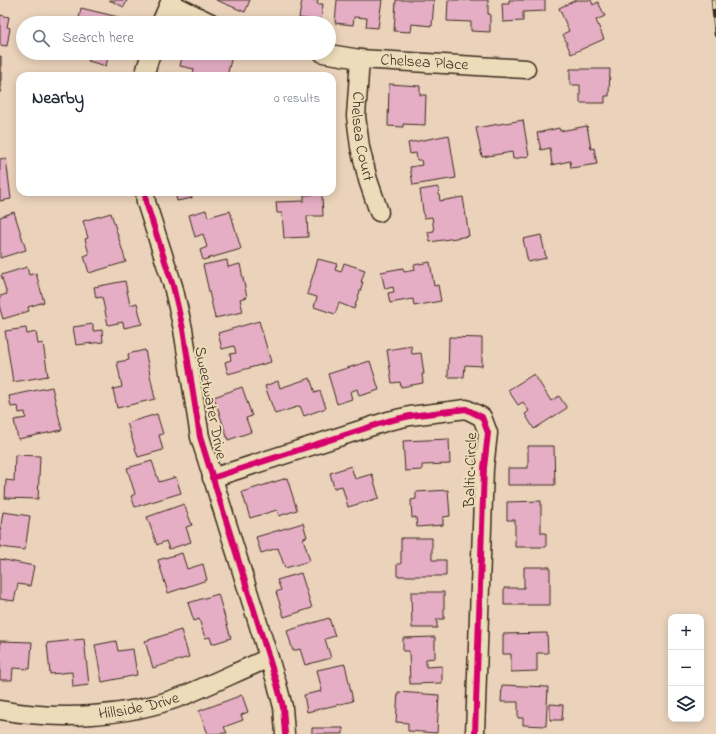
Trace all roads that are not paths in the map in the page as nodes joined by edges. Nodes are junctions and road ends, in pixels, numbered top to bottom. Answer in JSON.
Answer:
{"nodes":[{"id":1,"x":170,"y":1,"type":"edge"},
{"id":2,"x":164,"y":16,"type":"edge"},
{"id":3,"x":198,"y":16,"type":"edge"},
{"id":4,"x":336,"y":55,"type":"edge"},
{"id":5,"x":360,"y":59,"type":"junction"},
{"id":6,"x":149,"y":60,"type":"edge"},
{"id":7,"x":526,"y":69,"type":"dead end"},
{"id":8,"x":145,"y":72,"type":"edge"},
{"id":9,"x":145,"y":196,"type":"edge"},
{"id":10,"x":379,"y":212,"type":"dead end"},
{"id":11,"x":212,"y":478,"type":"junction"},
{"id":12,"x":269,"y":658,"type":"junction"},
{"id":13,"x":0,"y":710,"type":"edge"},
{"id":14,"x":284,"y":734,"type":"edge"},
{"id":15,"x":475,"y":734,"type":"edge"}],
"edges":[{"from":1,"to":2,"type":"street"},
{"from":1,"to":3,"type":"street"},
{"from":4,"to":5,"type":"street","name":"Chelsea Place"},
{"from":5,"to":7,"type":"street","name":"Chelsea Place"},
{"from":5,"to":10,"type":"street","name":"Chelsea Court"},
{"from":6,"to":8,"type":"street"},
{"from":9,"to":11,"type":"street","name":"Sweetwater Drive"},
{"from":11,"to":12,"type":"street","name":"Sweetwater Drive"},
{"from":11,"to":15,"type":"street","name":"Baltic Circle"},
{"from":12,"to":13,"type":"street","name":"Hillside Drive"},
{"from":12,"to":14,"type":"street","name":"Sweetwater Drive"}]}
